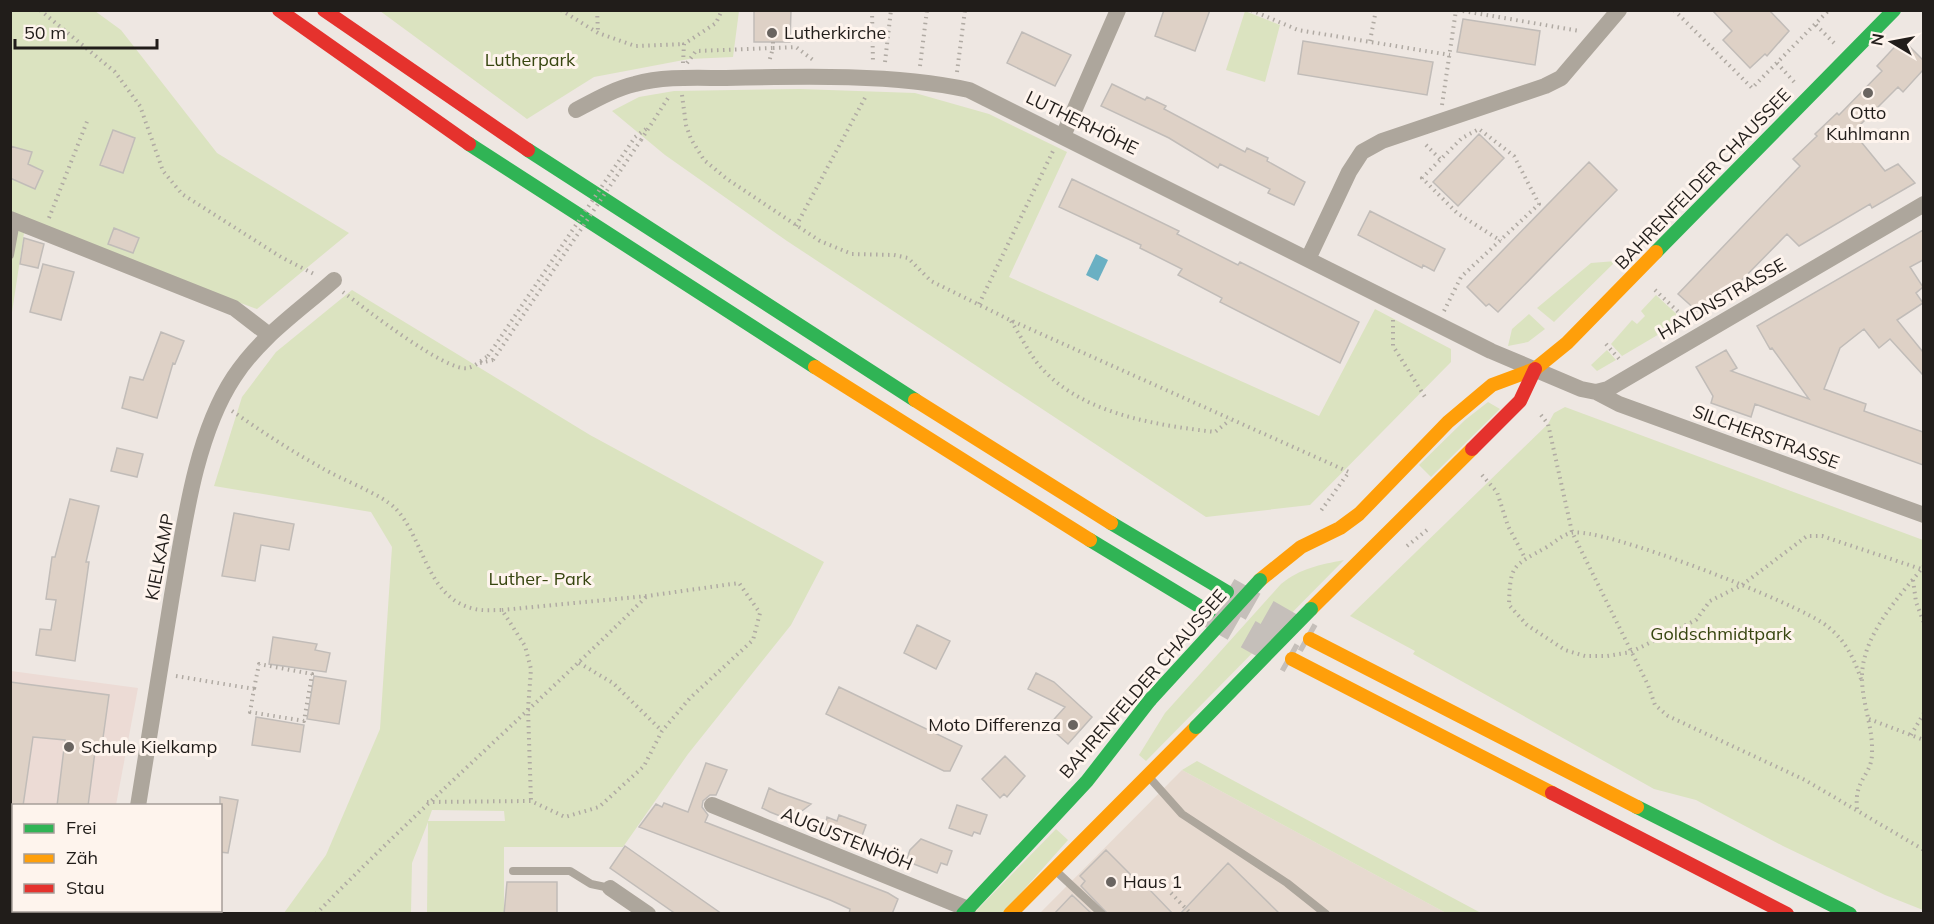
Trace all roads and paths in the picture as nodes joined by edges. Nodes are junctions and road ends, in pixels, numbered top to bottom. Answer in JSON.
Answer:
{"nodes":[{"id":1,"x":40,"y":10,"type":"edge"},
{"id":2,"x":279,"y":10,"type":"edge"},
{"id":3,"x":324,"y":10,"type":"edge"},
{"id":4,"x":561,"y":10,"type":"edge"},
{"id":5,"x":597,"y":10,"type":"edge"},
{"id":6,"x":722,"y":10,"type":"edge"},
{"id":7,"x":872,"y":10,"type":"edge"},
{"id":8,"x":891,"y":10,"type":"edge"},
{"id":9,"x":927,"y":10,"type":"edge"},
{"id":10,"x":964,"y":10,"type":"edge"},
{"id":11,"x":1118,"y":10,"type":"edge"},
{"id":12,"x":1251,"y":10,"type":"edge"},
{"id":13,"x":1376,"y":10,"type":"edge"},
{"id":14,"x":1457,"y":10,"type":"edge"},
{"id":15,"x":1619,"y":10,"type":"edge"},
{"id":16,"x":1674,"y":10,"type":"edge"},
{"id":17,"x":1829,"y":10,"type":"edge"},
{"id":18,"x":1894,"y":10,"type":"edge"},
{"id":19,"x":1816,"y":25,"type":"junction"},
{"id":20,"x":598,"y":33,"type":"junction"},
{"id":21,"x":1598,"y":34,"type":"junction"},
{"id":22,"x":1370,"y":41,"type":"junction"},
{"id":23,"x":773,"y":42,"type":"dead end"},
{"id":24,"x":684,"y":44,"type":"junction"},
{"id":25,"x":1834,"y":44,"type":"dead end"},
{"id":26,"x":773,"y":48,"type":"junction"},
{"id":27,"x":722,"y":50,"type":"dead end"},
{"id":28,"x":771,"y":55,"type":"dead end"},
{"id":29,"x":1450,"y":55,"type":"junction"},
{"id":30,"x":1778,"y":63,"type":"junction"},
{"id":31,"x":822,"y":66,"type":"dead end"},
{"id":32,"x":681,"y":79,"type":"junction"},
{"id":33,"x":878,"y":80,"type":"junction"},
{"id":34,"x":918,"y":81,"type":"junction"},
{"id":35,"x":1796,"y":84,"type":"dead end"},
{"id":36,"x":955,"y":87,"type":"junction"},
{"id":37,"x":576,"y":110,"type":"dead end"},
{"id":38,"x":88,"y":119,"type":"dead end"},
{"id":39,"x":1438,"y":124,"type":"junction"},
{"id":40,"x":646,"y":128,"type":"junction"},
{"id":41,"x":1063,"y":136,"type":"junction"},
{"id":42,"x":1923,"y":204,"type":"edge"},
{"id":43,"x":13,"y":220,"type":"edge"},
{"id":44,"x":796,"y":226,"type":"junction"},
{"id":45,"x":51,"y":236,"type":"junction"},
{"id":46,"x":1501,"y":241,"type":"junction"},
{"id":47,"x":10,"y":255,"type":"edge"},
{"id":48,"x":1308,"y":259,"type":"junction"},
{"id":49,"x":333,"y":281,"type":"junction"},
{"id":50,"x":1655,"y":290,"type":"dead end"},
{"id":51,"x":1392,"y":300,"type":"junction"},
{"id":52,"x":979,"y":304,"type":"junction"},
{"id":53,"x":1010,"y":320,"type":"junction"},
{"id":54,"x":1688,"y":321,"type":"dead end"},
{"id":55,"x":1438,"y":322,"type":"junction"},
{"id":56,"x":268,"y":334,"type":"junction"},
{"id":57,"x":1606,"y":344,"type":"dead end"},
{"id":58,"x":1621,"y":361,"type":"dead end"},
{"id":59,"x":474,"y":365,"type":"junction"},
{"id":60,"x":1535,"y":369,"type":"junction"},
{"id":61,"x":1596,"y":392,"type":"junction"},
{"id":62,"x":1425,"y":397,"type":"dead end"},
{"id":63,"x":232,"y":411,"type":"dead end"},
{"id":64,"x":1541,"y":415,"type":"dead end"},
{"id":65,"x":1230,"y":420,"type":"junction"},
{"id":66,"x":1348,"y":472,"type":"dead end"},
{"id":67,"x":1482,"y":475,"type":"dead end"},
{"id":68,"x":1923,"y":515,"type":"edge"},
{"id":69,"x":1572,"y":532,"type":"junction"},
{"id":70,"x":1525,"y":558,"type":"junction"},
{"id":71,"x":1922,"y":567,"type":"edge"},
{"id":72,"x":1913,"y":580,"type":"junction"},
{"id":73,"x":1742,"y":585,"type":"junction"},
{"id":74,"x":1227,"y":592,"type":"tunnel mouth"},
{"id":75,"x":647,"y":596,"type":"junction"},
{"id":76,"x":502,"y":610,"type":"junction"},
{"id":77,"x":1209,"y":612,"type":"tunnel mouth"},
{"id":78,"x":1923,"y":623,"type":"edge"},
{"id":79,"x":1310,"y":639,"type":"tunnel mouth"},
{"id":80,"x":1631,"y":652,"type":"junction"},
{"id":81,"x":1292,"y":659,"type":"tunnel mouth"},
{"id":82,"x":579,"y":663,"type":"junction"},
{"id":83,"x":175,"y":675,"type":"dead end"},
{"id":84,"x":1862,"y":679,"type":"junction"},
{"id":85,"x":254,"y":689,"type":"junction"},
{"id":86,"x":528,"y":709,"type":"junction"},
{"id":87,"x":1923,"y":713,"type":"edge"},
{"id":88,"x":1869,"y":719,"type":"junction"},
{"id":89,"x":662,"y":731,"type":"junction"},
{"id":90,"x":1911,"y":735,"type":"junction"},
{"id":91,"x":1923,"y":740,"type":"edge"},
{"id":92,"x":1147,"y":775,"type":"junction"},
{"id":93,"x":531,"y":801,"type":"junction"},
{"id":94,"x":427,"y":802,"type":"junction"},
{"id":95,"x":138,"y":804,"type":"edge"},
{"id":96,"x":712,"y":805,"type":"dead end"},
{"id":97,"x":1857,"y":810,"type":"junction"},
{"id":98,"x":1923,"y":850,"type":"edge"},
{"id":99,"x":1054,"y":869,"type":"junction"},
{"id":100,"x":513,"y":871,"type":"dead end"},
{"id":101,"x":610,"y":888,"type":"joint"},
{"id":102,"x":1171,"y":893,"type":"dead end"},
{"id":103,"x":966,"y":911,"type":"edge"},
{"id":104,"x":316,"y":914,"type":"edge"},
{"id":105,"x":648,"y":914,"type":"edge"},
{"id":106,"x":1010,"y":914,"type":"edge"},
{"id":107,"x":1102,"y":914,"type":"edge"},
{"id":108,"x":1191,"y":914,"type":"edge"},
{"id":109,"x":1326,"y":914,"type":"edge"},
{"id":110,"x":1787,"y":914,"type":"edge"},
{"id":111,"x":1850,"y":914,"type":"edge"}],
"edges":[{"from":1,"to":49,"type":"path"},
{"from":2,"to":77,"type":"main road"},
{"from":3,"to":74,"type":"main road"},
{"from":4,"to":20,"type":"path"},
{"from":5,"to":20,"type":"path"},
{"from":6,"to":24,"type":"path"},
{"from":7,"to":33,"type":"path"},
{"from":8,"to":33,"type":"path"},
{"from":9,"to":34,"type":"path"},
{"from":10,"to":36,"type":"path"},
{"from":11,"to":41,"type":"street"},
{"from":12,"to":22,"type":"path"},
{"from":13,"to":22,"type":"path"},
{"from":14,"to":21,"type":"path"},
{"from":14,"to":29,"type":"path"},
{"from":15,"to":21,"type":"street"},
{"from":16,"to":30,"type":"path"},
{"from":17,"to":19,"type":"path"},
{"from":18,"to":60,"type":"main road","name":"BAHRENFELDER CHAUSSEE"},
{"from":19,"to":25,"type":"path"},
{"from":19,"to":30,"type":"path"},
{"from":20,"to":24,"type":"path"},
{"from":21,"to":39,"type":"street"},
{"from":22,"to":29,"type":"path"},
{"from":23,"to":26,"type":"path"},
{"from":24,"to":32,"type":"path"},
{"from":26,"to":27,"type":"path"},
{"from":26,"to":28,"type":"path"},
{"from":26,"to":31,"type":"path"},
{"from":29,"to":39,"type":"path"},
{"from":30,"to":35,"type":"path"},
{"from":32,"to":33,"type":"street","name":"LUTHERHÖHE"},
{"from":32,"to":37,"type":"street","name":"LUTHERHÖHE"},
{"from":32,"to":40,"type":"path"},
{"from":32,"to":44,"type":"path"},
{"from":33,"to":34,"type":"street","name":"LUTHERHÖHE"},
{"from":33,"to":44,"type":"path"},
{"from":34,"to":36,"type":"street","name":"LUTHERHÖHE"},
{"from":36,"to":41,"type":"street","name":"LUTHERHÖHE"},
{"from":38,"to":45,"type":"path"},
{"from":39,"to":48,"type":"street"},
{"from":40,"to":59,"type":"path","bridge":true},
{"from":40,"to":59,"type":"path","bridge":true},
{"from":41,"to":48,"type":"street","name":"LUTHERHÖHE"},
{"from":41,"to":52,"type":"path"},
{"from":42,"to":61,"type":"street","name":"HAYDNSTRASSE"},
{"from":43,"to":45,"type":"street"},
{"from":43,"to":47,"type":"lane"},
{"from":44,"to":52,"type":"path"},
{"from":45,"to":56,"type":"street"},
{"from":46,"to":46,"type":"path"},
{"from":46,"to":55,"type":"path"},
{"from":48,"to":51,"type":"street","name":"LUTHERHÖHE"},
{"from":49,"to":56,"type":"street","name":"KIELKAMP"},
{"from":49,"to":59,"type":"path"},
{"from":50,"to":54,"type":"path"},
{"from":51,"to":55,"type":"street","name":"LUTHERHÖHE"},
{"from":51,"to":62,"type":"path"},
{"from":52,"to":53,"type":"path"},
{"from":53,"to":65,"type":"path"},
{"from":53,"to":65,"type":"path"},
{"from":55,"to":60,"type":"street","name":"LUTHERHÖHE"},
{"from":56,"to":95,"type":"street","name":"KIELKAMP"},
{"from":57,"to":58,"type":"path"},
{"from":60,"to":61,"type":"street"},
{"from":60,"to":92,"type":"main road","name":"BAHRENFELDER CHAUSSEE","bridge":true},
{"from":60,"to":103,"type":"main road","name":"BAHRENFELDER CHAUSSEE","bridge":true},
{"from":61,"to":68,"type":"street","name":"SILCHERSTRASSE"},
{"from":63,"to":76,"type":"path"},
{"from":64,"to":69,"type":"path"},
{"from":65,"to":66,"type":"path"},
{"from":67,"to":70,"type":"path"},
{"from":69,"to":70,"type":"path"},
{"from":69,"to":73,"type":"path"},
{"from":69,"to":80,"type":"path"},
{"from":70,"to":80,"type":"path"},
{"from":71,"to":72,"type":"path"},
{"from":71,"to":73,"type":"path"},
{"from":72,"to":78,"type":"path"},
{"from":72,"to":84,"type":"path"},
{"from":73,"to":80,"type":"path"},
{"from":73,"to":84,"type":"path"},
{"from":75,"to":76,"type":"path"},
{"from":75,"to":82,"type":"path"},
{"from":75,"to":89,"type":"path"},
{"from":76,"to":86,"type":"path"},
{"from":79,"to":111,"type":"main road"},
{"from":80,"to":97,"type":"path"},
{"from":81,"to":110,"type":"main road"},
{"from":82,"to":86,"type":"path"},
{"from":82,"to":89,"type":"path"},
{"from":83,"to":85,"type":"path"},
{"from":84,"to":88,"type":"path"},
{"from":85,"to":85,"type":"path"},
{"from":86,"to":93,"type":"path"},
{"from":86,"to":94,"type":"path"},
{"from":87,"to":90,"type":"path"},
{"from":88,"to":90,"type":"path"},
{"from":88,"to":97,"type":"path"},
{"from":89,"to":93,"type":"path"},
{"from":90,"to":91,"type":"path"},
{"from":92,"to":99,"type":"main road","name":"BAHRENFELDER CHAUSSEE"},
{"from":92,"to":109,"type":"lane"},
{"from":93,"to":94,"type":"path"},
{"from":94,"to":104,"type":"path"},
{"from":96,"to":103,"type":"street","name":"AUGUSTENHÖH"},
{"from":97,"to":98,"type":"path"},
{"from":99,"to":106,"type":"main road","name":"BAHRENFELDER CHAUSSEE"},
{"from":99,"to":107,"type":"lane"},
{"from":100,"to":101,"type":"lane"},
{"from":101,"to":105,"type":"street"},
{"from":102,"to":108,"type":"path"}]}
